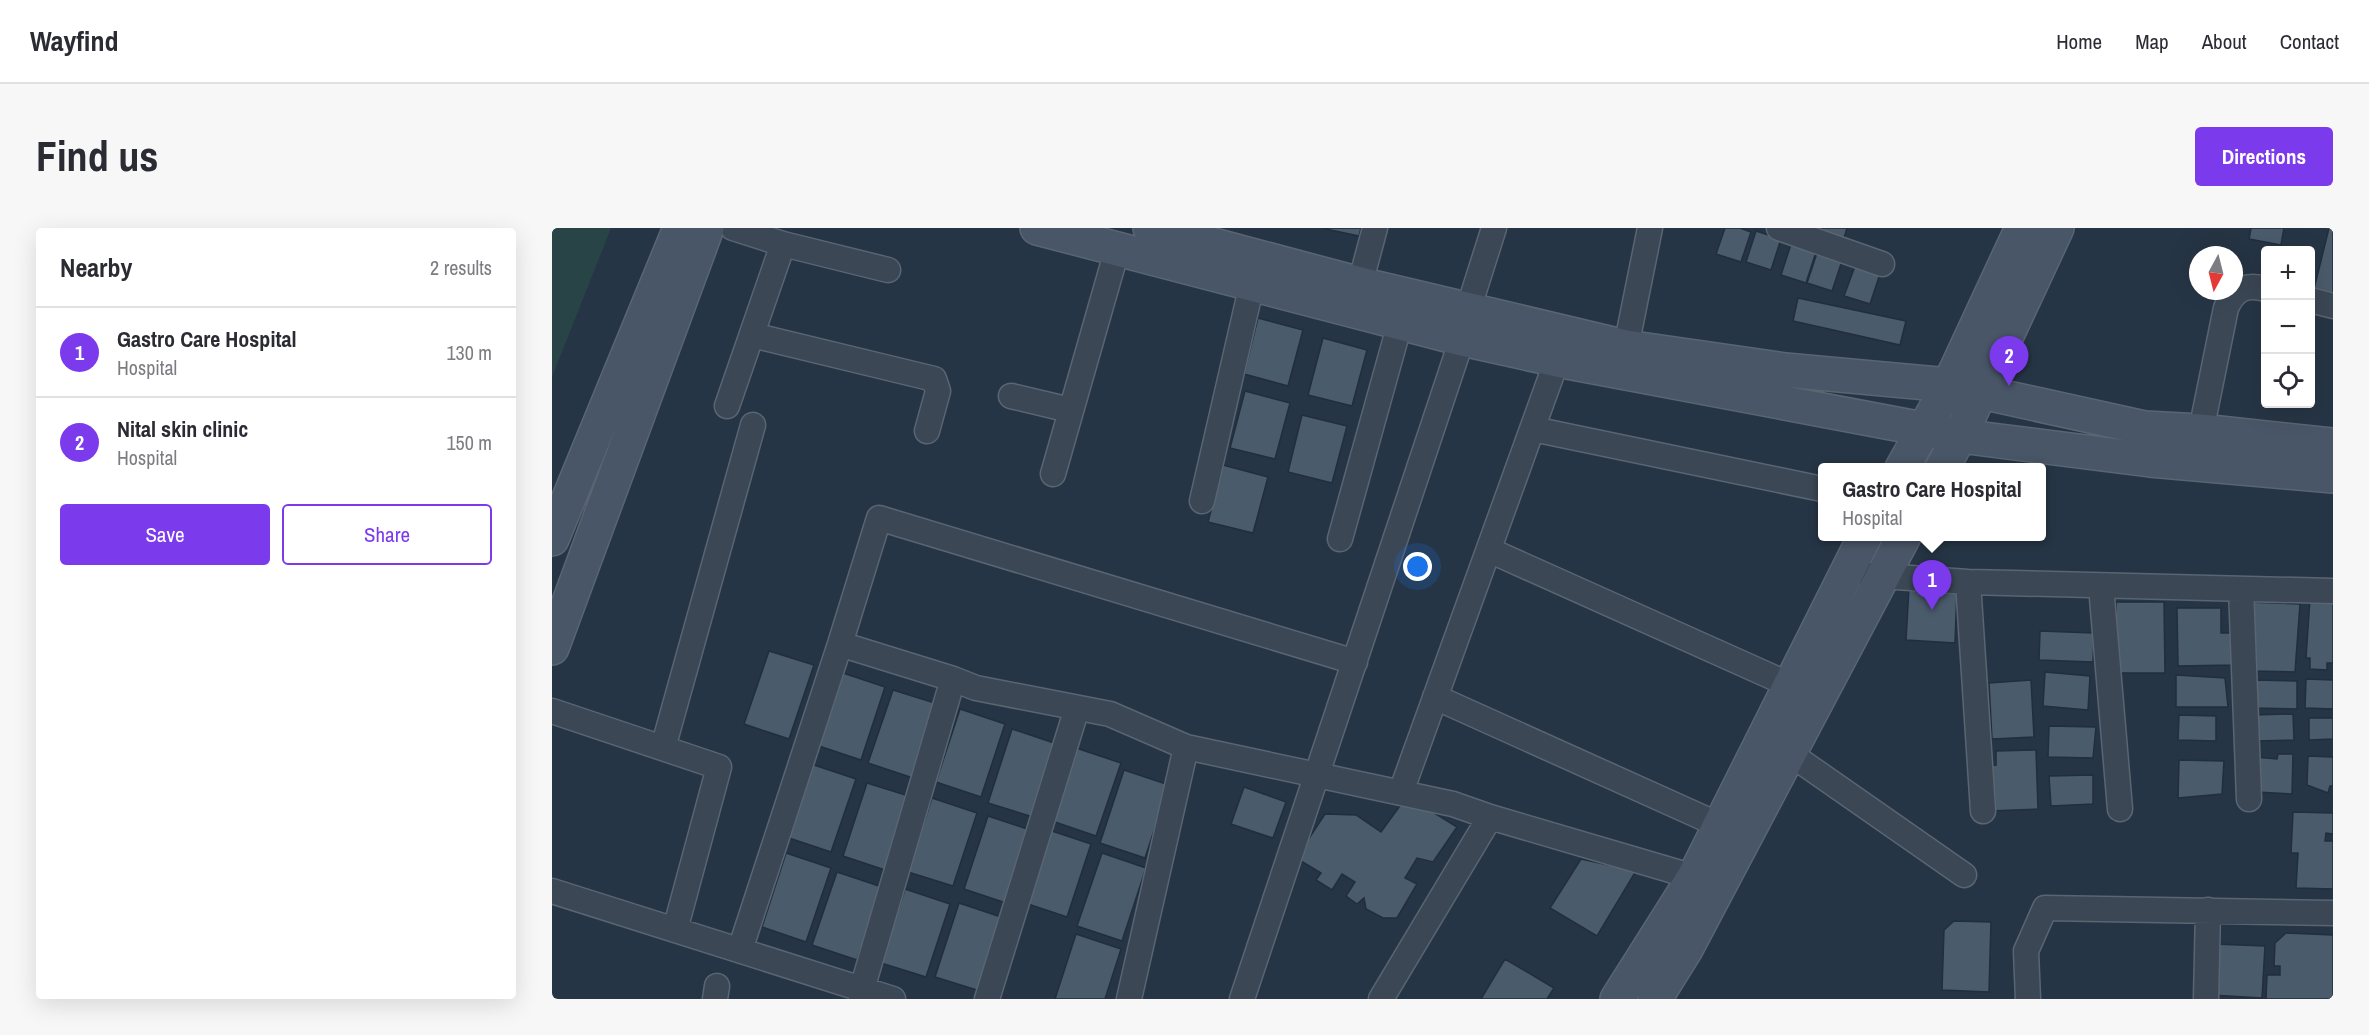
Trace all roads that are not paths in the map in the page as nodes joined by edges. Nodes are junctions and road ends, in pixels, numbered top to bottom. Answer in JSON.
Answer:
{"nodes":[{"id":1,"x":680,"y":228,"type":"edge"},
{"id":2,"x":707,"y":228,"type":"edge"},
{"id":3,"x":733,"y":228,"type":"edge"},
{"id":4,"x":1037,"y":228,"type":"edge"},
{"id":5,"x":1150,"y":228,"type":"edge"},
{"id":6,"x":1376,"y":228,"type":"edge"},
{"id":7,"x":1494,"y":228,"type":"edge"},
{"id":8,"x":1650,"y":228,"type":"edge"},
{"id":9,"x":1779,"y":228,"type":"edge"},
{"id":10,"x":2022,"y":228,"type":"edge"},
{"id":11,"x":2057,"y":228,"type":"edge"},
{"id":12,"x":783,"y":244,"type":"junction"},
{"id":13,"x":1117,"y":250,"type":"junction"},
{"id":14,"x":1882,"y":264,"type":"dead end"},
{"id":15,"x":888,"y":270,"type":"dead end"},
{"id":16,"x":1252,"y":284,"type":"junction"},
{"id":17,"x":1360,"y":284,"type":"junction"},
{"id":18,"x":2261,"y":289,"type":"edge"},
{"id":19,"x":2315,"y":301,"type":"edge"},
{"id":20,"x":2333,"y":306,"type":"edge"},
{"id":21,"x":1400,"y":322,"type":"junction"},
{"id":22,"x":1465,"y":324,"type":"junction"},
{"id":23,"x":752,"y":335,"type":"junction"},
{"id":24,"x":1626,"y":348,"type":"junction"},
{"id":25,"x":1557,"y":360,"type":"junction"},
{"id":26,"x":1964,"y":388,"type":"junction"},
{"id":27,"x":1011,"y":396,"type":"dead end"},
{"id":28,"x":727,"y":406,"type":"dead end"},
{"id":29,"x":1070,"y":410,"type":"junction"},
{"id":30,"x":753,"y":425,"type":"dead end"},
{"id":31,"x":1533,"y":429,"type":"junction"},
{"id":32,"x":1922,"y":429,"type":"junction"},
{"id":33,"x":927,"y":431,"type":"dead end"},
{"id":34,"x":2201,"y":431,"type":"junction"},
{"id":35,"x":1960,"y":436,"type":"junction"},
{"id":36,"x":2333,"y":445,"type":"edge"},
{"id":37,"x":1905,"y":463,"type":"edge"},
{"id":38,"x":1945,"y":463,"type":"edge"},
{"id":39,"x":1053,"y":474,"type":"dead end"},
{"id":40,"x":2333,"y":476,"type":"edge"},
{"id":41,"x":1818,"y":488,"type":"edge"},
{"id":42,"x":1203,"y":501,"type":"dead end"},
{"id":43,"x":552,"y":539,"type":"edge"},
{"id":44,"x":1340,"y":539,"type":"dead end"},
{"id":45,"x":1863,"y":541,"type":"edge"},
{"id":46,"x":1902,"y":541,"type":"edge"},
{"id":47,"x":1489,"y":550,"type":"junction"},
{"id":48,"x":1846,"y":574,"type":"junction"},
{"id":49,"x":1882,"y":576,"type":"junction"},
{"id":50,"x":1968,"y":582,"type":"junction"},
{"id":51,"x":2101,"y":585,"type":"junction"},
{"id":52,"x":2241,"y":589,"type":"junction"},
{"id":53,"x":2333,"y":591,"type":"edge"},
{"id":54,"x":840,"y":644,"type":"junction"},
{"id":55,"x":552,"y":648,"type":"edge"},
{"id":56,"x":1355,"y":662,"type":"junction"},
{"id":57,"x":953,"y":679,"type":"junction"},
{"id":58,"x":1790,"y":685,"type":"junction"},
{"id":59,"x":1435,"y":697,"type":"junction"},
{"id":60,"x":1077,"y":708,"type":"junction"},
{"id":61,"x":552,"y":711,"type":"edge"},
{"id":62,"x":1186,"y":747,"type":"junction"},
{"id":63,"x":663,"y":748,"type":"junction"},
{"id":64,"x":1789,"y":753,"type":"junction"},
{"id":65,"x":1318,"y":774,"type":"junction"},
{"id":66,"x":1401,"y":792,"type":"junction"},
{"id":67,"x":2249,"y":799,"type":"dead end"},
{"id":68,"x":2120,"y":809,"type":"dead end"},
{"id":69,"x":1983,"y":811,"type":"dead end"},
{"id":70,"x":1490,"y":817,"type":"junction"},
{"id":71,"x":1719,"y":825,"type":"junction"},
{"id":72,"x":1964,"y":875,"type":"dead end"},
{"id":73,"x":1694,"y":877,"type":"junction"},
{"id":74,"x":552,"y":891,"type":"edge"},
{"id":75,"x":2208,"y":910,"type":"junction"},
{"id":76,"x":2333,"y":913,"type":"edge"},
{"id":77,"x":675,"y":930,"type":"junction"},
{"id":78,"x":740,"y":950,"type":"junction"},
{"id":79,"x":862,"y":994,"type":"edge"},
{"id":80,"x":893,"y":999,"type":"edge"},
{"id":81,"x":987,"y":999,"type":"edge"},
{"id":82,"x":1129,"y":999,"type":"edge"},
{"id":83,"x":1242,"y":999,"type":"edge"},
{"id":84,"x":1381,"y":999,"type":"edge"},
{"id":85,"x":1617,"y":999,"type":"edge"},
{"id":86,"x":1655,"y":999,"type":"edge"},
{"id":87,"x":2028,"y":999,"type":"edge"},
{"id":88,"x":2206,"y":999,"type":"edge"}],
"edges":[{"from":1,"to":43,"type":"street"},
{"from":2,"to":55,"type":"street"},
{"from":3,"to":12,"type":"street"},
{"from":4,"to":13,"type":"street"},
{"from":5,"to":17,"type":"street"},
{"from":6,"to":17,"type":"street"},
{"from":7,"to":22,"type":"street"},
{"from":8,"to":24,"type":"street"},
{"from":9,"to":14,"type":"street"},
{"from":10,"to":26,"type":"street"},
{"from":11,"to":26,"type":"street"},
{"from":12,"to":15,"type":"street"},
{"from":12,"to":23,"type":"street"},
{"from":13,"to":16,"type":"street"},
{"from":13,"to":29,"type":"street"},
{"from":16,"to":21,"type":"street"},
{"from":16,"to":42,"type":"street"},
{"from":17,"to":22,"type":"street"},
{"from":18,"to":34,"type":"street"},
{"from":19,"to":20,"type":"street"},
{"from":21,"to":22,"type":"street"},
{"from":21,"to":44,"type":"street"},
{"from":22,"to":24,"type":"street"},
{"from":22,"to":25,"type":"street"},
{"from":22,"to":56,"type":"street"},
{"from":23,"to":28,"type":"street"},
{"from":23,"to":33,"type":"street"},
{"from":24,"to":26,"type":"street"},
{"from":25,"to":31,"type":"street"},
{"from":25,"to":32,"type":"street"},
{"from":26,"to":32,"type":"street"},
{"from":26,"to":34,"type":"street"},
{"from":26,"to":35,"type":"street"},
{"from":27,"to":29,"type":"street"},
{"from":29,"to":39,"type":"street"},
{"from":30,"to":63,"type":"street"},
{"from":31,"to":41,"type":"street"},
{"from":31,"to":47,"type":"street"},
{"from":32,"to":35,"type":"street"},
{"from":32,"to":37,"type":"street"},
{"from":34,"to":36,"type":"street"},
{"from":35,"to":38,"type":"street"},
{"from":35,"to":40,"type":"street"},
{"from":45,"to":48,"type":"street"},
{"from":46,"to":49,"type":"street"},
{"from":47,"to":58,"type":"street"},
{"from":47,"to":59,"type":"street"},
{"from":48,"to":49,"type":"street"},
{"from":48,"to":58,"type":"street"},
{"from":49,"to":50,"type":"street"},
{"from":49,"to":64,"type":"street"},
{"from":50,"to":51,"type":"street"},
{"from":50,"to":69,"type":"street"},
{"from":51,"to":52,"type":"street"},
{"from":51,"to":68,"type":"street"},
{"from":52,"to":53,"type":"street"},
{"from":52,"to":67,"type":"street"},
{"from":54,"to":56,"type":"street"},
{"from":54,"to":57,"type":"street"},
{"from":54,"to":78,"type":"street"},
{"from":56,"to":65,"type":"street"},
{"from":57,"to":60,"type":"street"},
{"from":57,"to":79,"type":"street"},
{"from":58,"to":71,"type":"street"},
{"from":59,"to":66,"type":"street"},
{"from":59,"to":71,"type":"street"},
{"from":60,"to":62,"type":"street"},
{"from":60,"to":81,"type":"street"},
{"from":61,"to":63,"type":"street"},
{"from":62,"to":65,"type":"street"},
{"from":62,"to":82,"type":"street"},
{"from":63,"to":77,"type":"street"},
{"from":64,"to":72,"type":"street"},
{"from":64,"to":86,"type":"street"},
{"from":65,"to":66,"type":"street"},
{"from":65,"to":83,"type":"street"},
{"from":66,"to":70,"type":"street"},
{"from":70,"to":73,"type":"street"},
{"from":70,"to":84,"type":"street"},
{"from":71,"to":73,"type":"street"},
{"from":73,"to":85,"type":"street"},
{"from":74,"to":77,"type":"street"},
{"from":75,"to":76,"type":"street"},
{"from":75,"to":87,"type":"street"},
{"from":75,"to":88,"type":"street"},
{"from":77,"to":78,"type":"street"},
{"from":78,"to":79,"type":"street"},
{"from":79,"to":80,"type":"street"}]}
